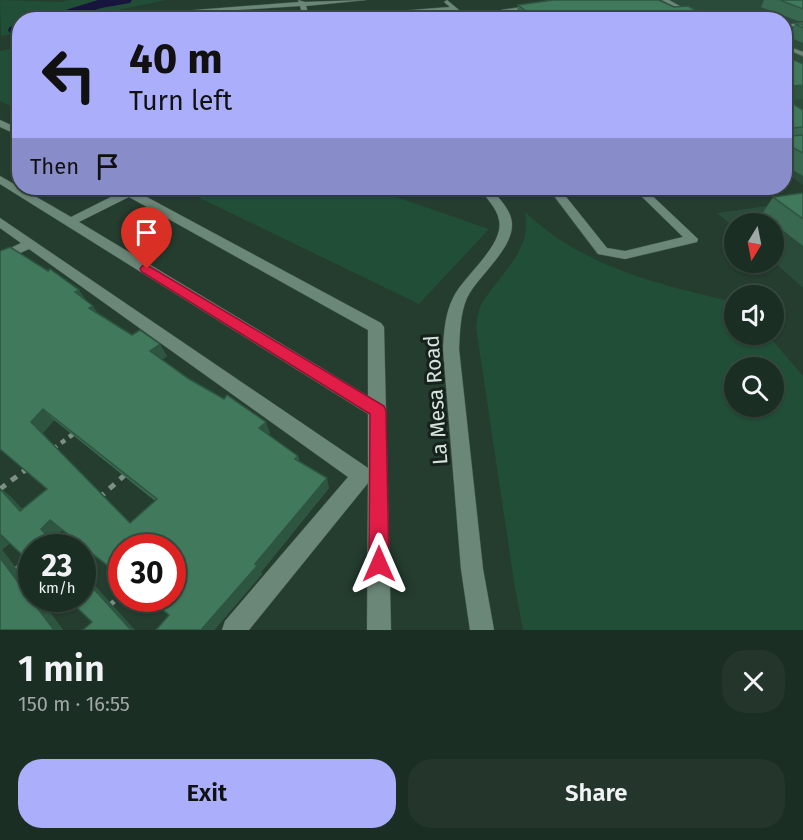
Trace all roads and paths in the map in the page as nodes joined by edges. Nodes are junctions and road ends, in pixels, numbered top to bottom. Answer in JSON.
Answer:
{"nodes":[{"id":1,"x":353,"y":0,"type":"edge"},
{"id":2,"x":363,"y":0,"type":"edge"},
{"id":3,"x":445,"y":0,"type":"edge"},
{"id":4,"x":665,"y":0,"type":"edge"},
{"id":5,"x":654,"y":1,"type":"edge"},
{"id":6,"x":302,"y":2,"type":"edge"},
{"id":7,"x":172,"y":4,"type":"dead end"},
{"id":8,"x":230,"y":4,"type":"edge"},
{"id":9,"x":549,"y":5,"type":"edge"},
{"id":10,"x":454,"y":9,"type":"junction"},
{"id":11,"x":541,"y":9,"type":"edge"},
{"id":12,"x":159,"y":12,"type":"edge"},
{"id":13,"x":182,"y":12,"type":"edge"},
{"id":14,"x":414,"y":12,"type":"edge"},
{"id":15,"x":458,"y":12,"type":"edge"},
{"id":16,"x":501,"y":12,"type":"edge"},
{"id":17,"x":524,"y":12,"type":"edge"},
{"id":18,"x":687,"y":12,"type":"edge"},
{"id":19,"x":26,"y":195,"type":"edge"},
{"id":20,"x":117,"y":195,"type":"edge"},
{"id":21,"x":135,"y":195,"type":"edge"},
{"id":22,"x":490,"y":195,"type":"edge"},
{"id":23,"x":559,"y":195,"type":"edge"},
{"id":24,"x":645,"y":195,"type":"edge"},
{"id":25,"x":0,"y":222,"type":"edge"},
{"id":26,"x":69,"y":222,"type":"junction"},
{"id":27,"x":30,"y":243,"type":"junction"},
{"id":28,"x":0,"y":258,"type":"edge"},
{"id":29,"x":378,"y":411,"type":"junction"},
{"id":30,"x":83,"y":427,"type":"edge"},
{"id":31,"x":46,"y":455,"type":"edge"},
{"id":32,"x":37,"y":462,"type":"edge"},
{"id":33,"x":132,"y":469,"type":"edge"},
{"id":34,"x":0,"y":489,"type":"edge"},
{"id":35,"x":96,"y":501,"type":"edge"},
{"id":36,"x":18,"y":568,"type":"edge"},
{"id":37,"x":8,"y":576,"type":"edge"},
{"id":38,"x":234,"y":630,"type":"edge"},
{"id":39,"x":379,"y":630,"type":"edge"},
{"id":40,"x":482,"y":630,"type":"edge"}],
"edges":[{"from":1,"to":2,"type":"street"},
{"from":1,"to":6,"type":"street"},
{"from":3,"to":10,"type":"street"},
{"from":4,"to":5,"type":"lane"},
{"from":4,"to":18,"type":"street"},
{"from":6,"to":8,"type":"street"},
{"from":7,"to":12,"type":"street"},
{"from":8,"to":13,"type":"street"},
{"from":9,"to":16,"type":"street"},
{"from":10,"to":14,"type":"street"},
{"from":10,"to":15,"type":"street"},
{"from":11,"to":17,"type":"lane"},
{"from":19,"to":26,"type":"street"},
{"from":20,"to":26,"type":"street"},
{"from":21,"to":29,"type":"street"},
{"from":22,"to":40,"type":"street","name":"La Mesa Road"},
{"from":23,"to":24,"type":"street"},
{"from":25,"to":27,"type":"street"},
{"from":26,"to":29,"type":"street"},
{"from":27,"to":28,"type":"street"},
{"from":27,"to":38,"type":"street"},
{"from":29,"to":39,"type":"street"},
{"from":30,"to":31,"type":"path"},
{"from":32,"to":34,"type":"path"},
{"from":33,"to":35,"type":"path"},
{"from":36,"to":37,"type":"path"}]}
